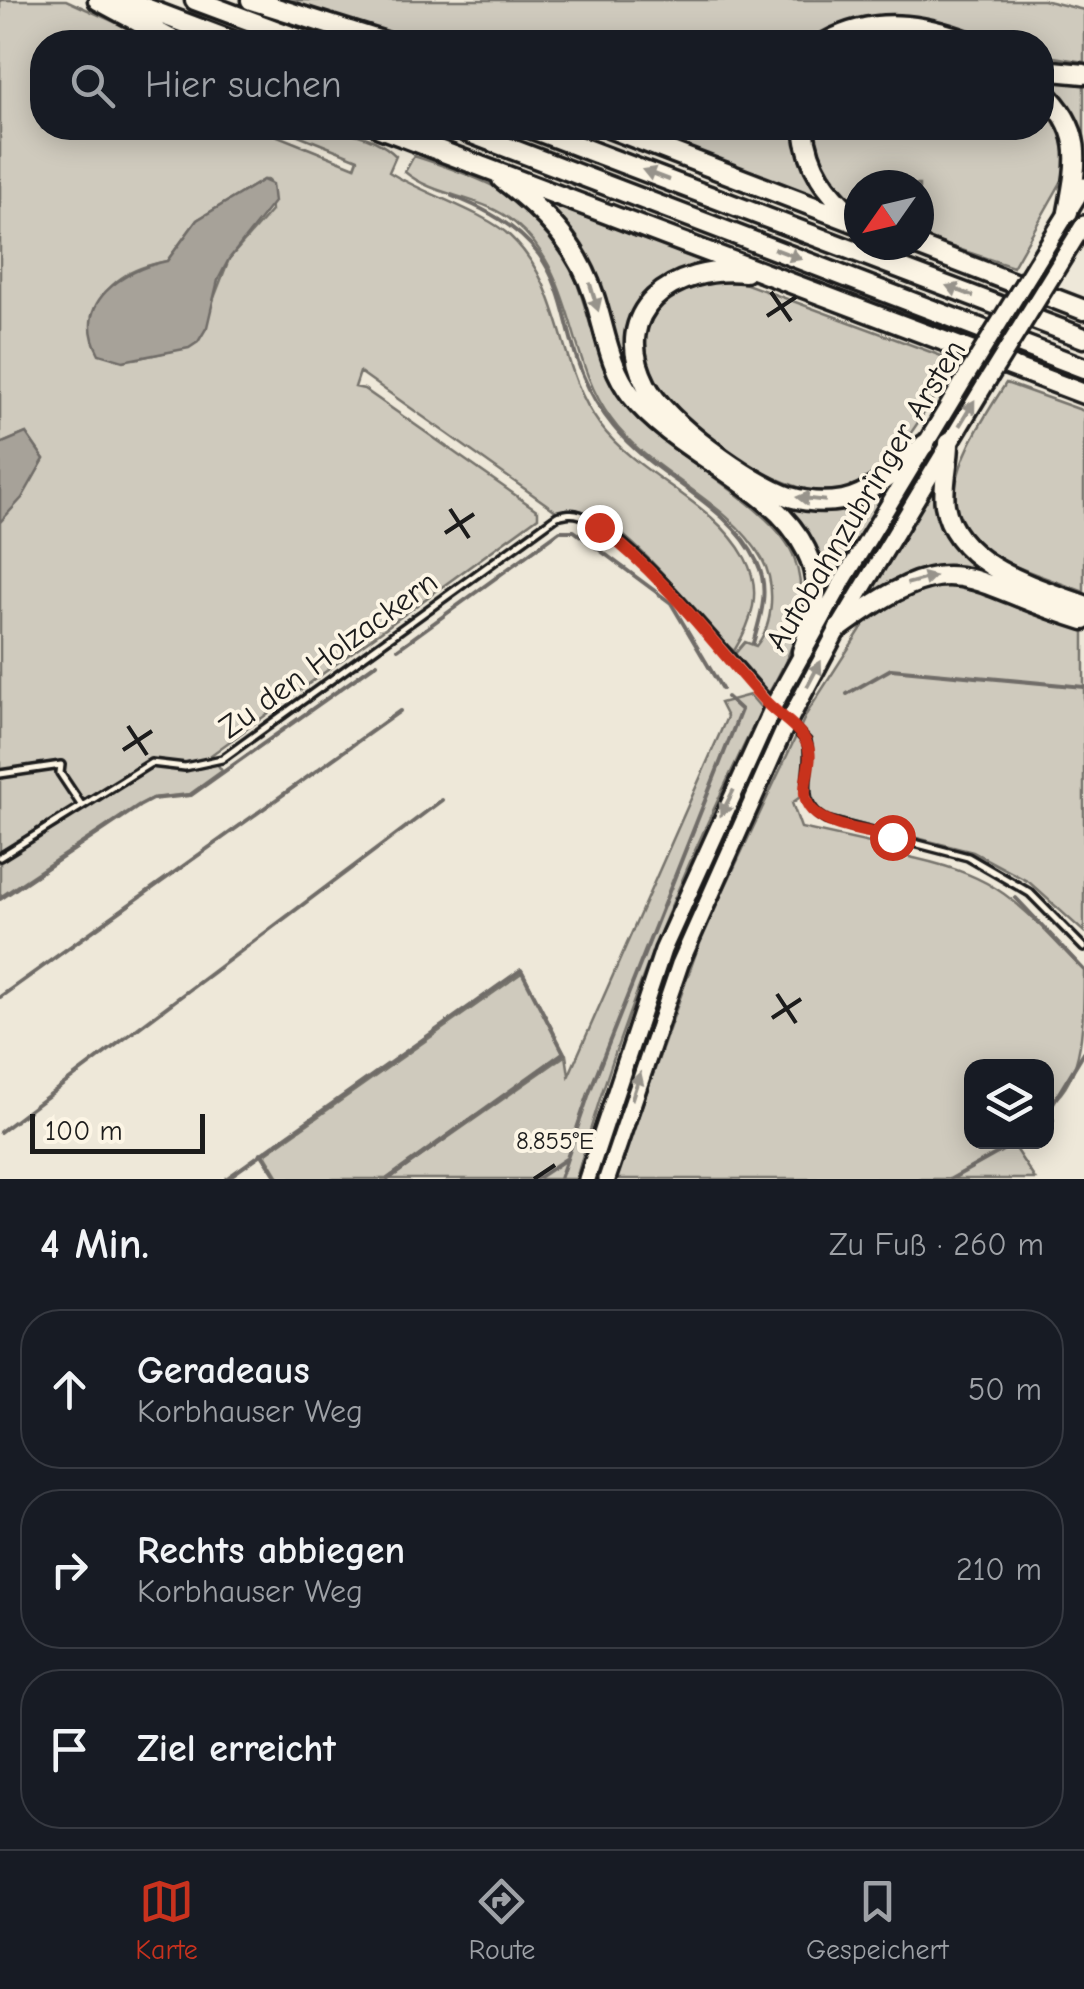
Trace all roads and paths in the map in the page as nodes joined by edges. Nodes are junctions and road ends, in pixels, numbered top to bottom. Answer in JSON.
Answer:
{"nodes":[{"id":1,"x":195,"y":0,"type":"edge"},
{"id":2,"x":251,"y":0,"type":"edge"},
{"id":3,"x":110,"y":3,"type":"edge"},
{"id":4,"x":156,"y":30,"type":"edge"},
{"id":5,"x":197,"y":30,"type":"edge"},
{"id":6,"x":274,"y":30,"type":"edge"},
{"id":7,"x":347,"y":30,"type":"edge"},
{"id":8,"x":861,"y":30,"type":"edge"},
{"id":9,"x":932,"y":30,"type":"edge"},
{"id":10,"x":1054,"y":71,"type":"edge"},
{"id":11,"x":1084,"y":74,"type":"edge"},
{"id":12,"x":1054,"y":101,"type":"edge"},
{"id":13,"x":413,"y":140,"type":"edge"},
{"id":14,"x":488,"y":140,"type":"edge"},
{"id":15,"x":562,"y":140,"type":"edge"},
{"id":16,"x":641,"y":140,"type":"edge"},
{"id":17,"x":807,"y":140,"type":"edge"},
{"id":18,"x":486,"y":167,"type":"junction"},
{"id":19,"x":1084,"y":186,"type":"edge"},
{"id":20,"x":844,"y":208,"type":"edge"},
{"id":21,"x":1068,"y":212,"type":"junction"},
{"id":22,"x":844,"y":217,"type":"edge"},
{"id":23,"x":1084,"y":224,"type":"edge"},
{"id":24,"x":934,"y":253,"type":"edge"},
{"id":25,"x":770,"y":275,"type":"junction"},
{"id":26,"x":1084,"y":310,"type":"edge"},
{"id":27,"x":1084,"y":338,"type":"edge"},
{"id":28,"x":1084,"y":368,"type":"edge"},
{"id":29,"x":1084,"y":394,"type":"edge"},
{"id":30,"x":925,"y":444,"type":"junction"},
{"id":31,"x":949,"y":444,"type":"junction"},
{"id":32,"x":1084,"y":605,"type":"edge"},
{"id":33,"x":1084,"y":620,"type":"edge"},
{"id":34,"x":838,"y":629,"type":"junction"},
{"id":35,"x":802,"y":652,"type":"junction"},
{"id":36,"x":0,"y":774,"type":"edge"},
{"id":37,"x":82,"y":806,"type":"junction"},
{"id":38,"x":0,"y":857,"type":"edge"},
{"id":39,"x":1084,"y":948,"type":"edge"},
{"id":40,"x":588,"y":1179,"type":"edge"},
{"id":41,"x":607,"y":1179,"type":"edge"}],
"edges":[{"from":1,"to":6,"type":"highway"},
{"from":2,"to":7,"type":"highway"},
{"from":3,"to":4,"type":"highway"},
{"from":3,"to":5,"type":"highway"},
{"from":8,"to":9,"type":"highway"},
{"from":10,"to":11,"type":"highway"},
{"from":12,"to":21,"type":"highway"},
{"from":13,"to":18,"type":"highway"},
{"from":14,"to":28,"type":"highway","one_way":true},
{"from":27,"to":15,"type":"highway","one_way":true},
{"from":16,"to":22,"type":"highway"},
{"from":17,"to":20,"type":"highway"},
{"from":18,"to":25,"type":"highway"},
{"from":18,"to":35,"type":"highway","one_way":true},
{"from":19,"to":21,"type":"highway","name":"Autobahnzubringer Arsten"},
{"from":21,"to":30,"type":"highway","name":"Autobahnzubringer Arsten","bridge":true},
{"from":31,"to":23,"type":"highway","name":"Autobahnzubringer Arsten","one_way":true,"bridge":true},
{"from":24,"to":26,"type":"highway"},
{"from":25,"to":29,"type":"highway"},
{"from":30,"to":25,"type":"highway","one_way":true},
{"from":30,"to":35,"type":"highway","name":"Autobahnzubringer Arsten"},
{"from":31,"to":32,"type":"highway"},
{"from":31,"to":34,"type":"highway","name":"Autobahnzubringer Arsten"},
{"from":34,"to":33,"type":"highway","one_way":true},
{"from":41,"to":34,"type":"highway","name":"Autobahnzubringer Arsten","one_way":true},
{"from":35,"to":40,"type":"highway","name":"Autobahnzubringer Arsten","one_way":true},
{"from":36,"to":37,"type":"lane"},
{"from":37,"to":38,"type":"lane","name":"Zu den Holzackern"},
{"from":37,"to":39,"type":"lane","name":"Zu den Holzackern"}]}
